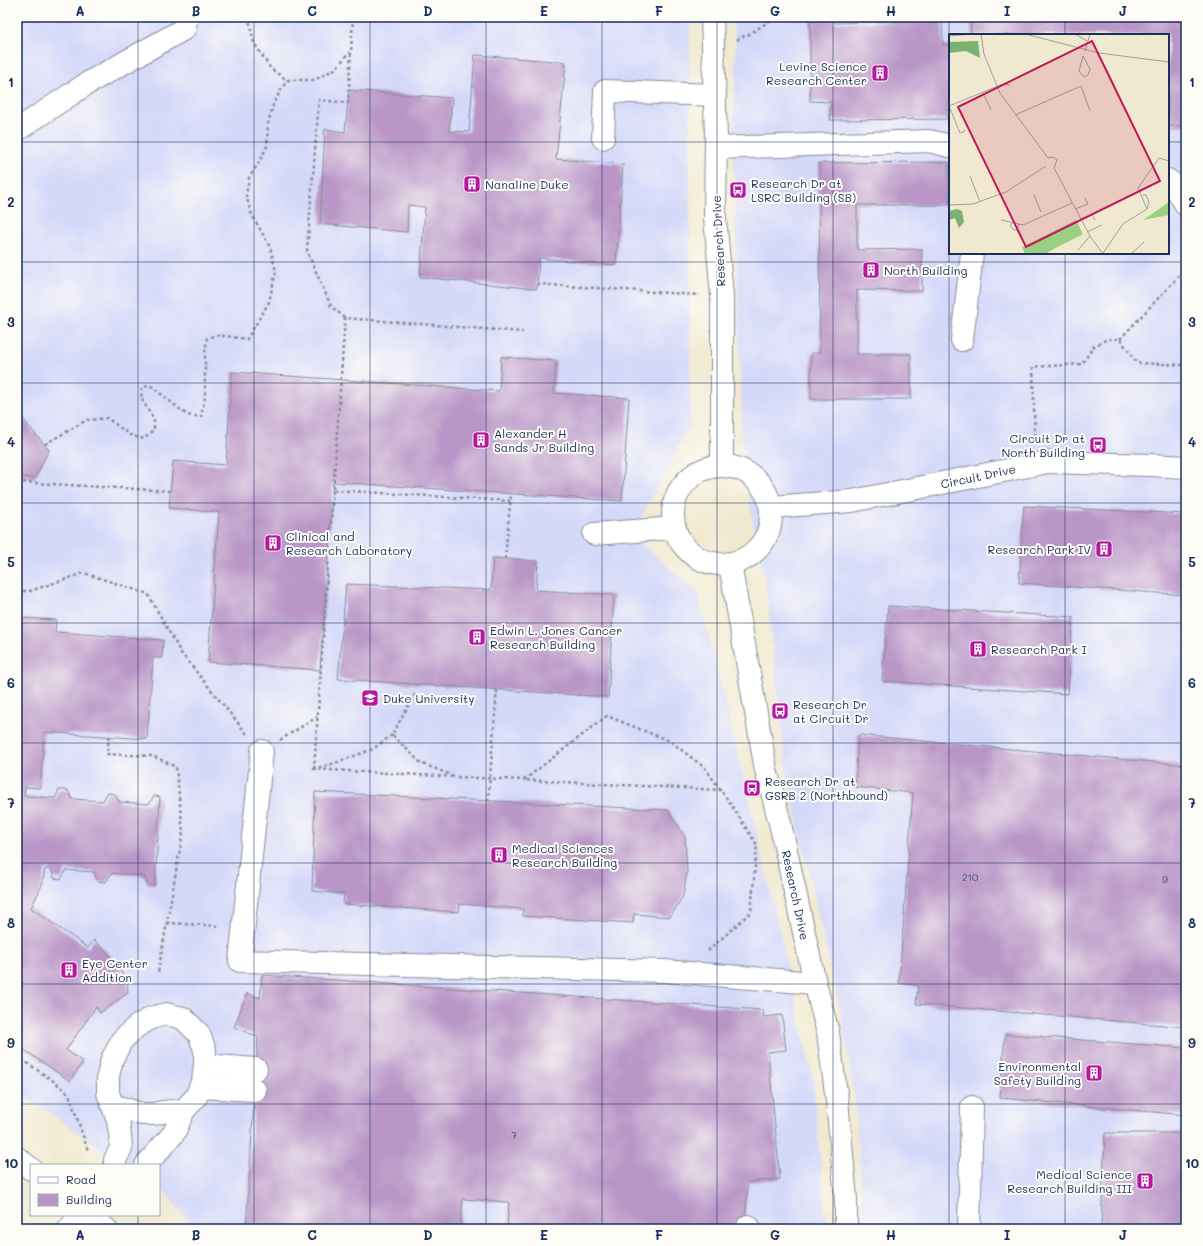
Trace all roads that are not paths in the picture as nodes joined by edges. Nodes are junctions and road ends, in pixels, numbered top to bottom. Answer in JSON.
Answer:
{"nodes":[{"id":1,"x":187,"y":17,"type":"edge"},
{"id":2,"x":712,"y":17,"type":"edge"},
{"id":3,"x":714,"y":95,"type":"junction"},
{"id":4,"x":17,"y":130,"type":"edge"},
{"id":5,"x":603,"y":138,"type":"dead end"},
{"id":6,"x":949,"y":146,"type":"edge"},
{"id":7,"x":716,"y":148,"type":"junction"},
{"id":8,"x":972,"y":254,"type":"edge"},
{"id":9,"x":962,"y":340,"type":"dead end"},
{"id":10,"x":722,"y":466,"type":"junction"},
{"id":11,"x":1186,"y":468,"type":"edge"},
{"id":12,"x":771,"y":507,"type":"junction"},
{"id":13,"x":675,"y":528,"type":"junction"},
{"id":14,"x":594,"y":534,"type":"dead end"},
{"id":15,"x":730,"y":564,"type":"junction"},
{"id":16,"x":262,"y":751,"type":"road end"},
{"id":17,"x":815,"y":983,"type":"junction"},
{"id":18,"x":206,"y":1065,"type":"junction"},
{"id":19,"x":200,"y":1087,"type":"junction"},
{"id":20,"x":112,"y":1105,"type":"junction"},
{"id":21,"x":972,"y":1108,"type":"dead end"},
{"id":22,"x":184,"y":1110,"type":"junction"},
{"id":23,"x":17,"y":1158,"type":"edge"},
{"id":24,"x":115,"y":1164,"type":"edge"},
{"id":25,"x":147,"y":1164,"type":"edge"},
{"id":26,"x":30,"y":1168,"type":"edge"},
{"id":27,"x":80,"y":1216,"type":"edge"},
{"id":28,"x":91,"y":1216,"type":"edge"},
{"id":29,"x":69,"y":1229,"type":"edge"},
{"id":30,"x":106,"y":1229,"type":"edge"},
{"id":31,"x":846,"y":1229,"type":"edge"},
{"id":32,"x":969,"y":1229,"type":"edge"}],
"edges":[{"from":1,"to":4,"type":"street"},
{"from":2,"to":3,"type":"street","name":"Research Drive"},
{"from":3,"to":5,"type":"street"},
{"from":3,"to":7,"type":"street","name":"Research Drive"},
{"from":6,"to":7,"type":"street"},
{"from":7,"to":10,"type":"street","name":"Research Drive"},
{"from":8,"to":9,"type":"street"},
{"from":10,"to":12,"type":"street"},
{"from":10,"to":13,"type":"street"},
{"from":11,"to":12,"type":"street","name":"Circuit Drive"},
{"from":12,"to":15,"type":"street"},
{"from":13,"to":14,"type":"street"},
{"from":13,"to":15,"type":"street"},
{"from":15,"to":17,"type":"street","name":"Research Drive"},
{"from":16,"to":17,"type":"street"},
{"from":17,"to":31,"type":"street","name":"Research Drive"},
{"from":18,"to":19,"type":"street"},
{"from":18,"to":19,"type":"street"},
{"from":18,"to":20,"type":"street"},
{"from":19,"to":22,"type":"street"},
{"from":20,"to":22,"type":"street"},
{"from":20,"to":24,"type":"street"},
{"from":21,"to":32,"type":"street"},
{"from":22,"to":25,"type":"street"},
{"from":23,"to":26,"type":"street"},
{"from":27,"to":29,"type":"street"},
{"from":28,"to":30,"type":"street"}]}
